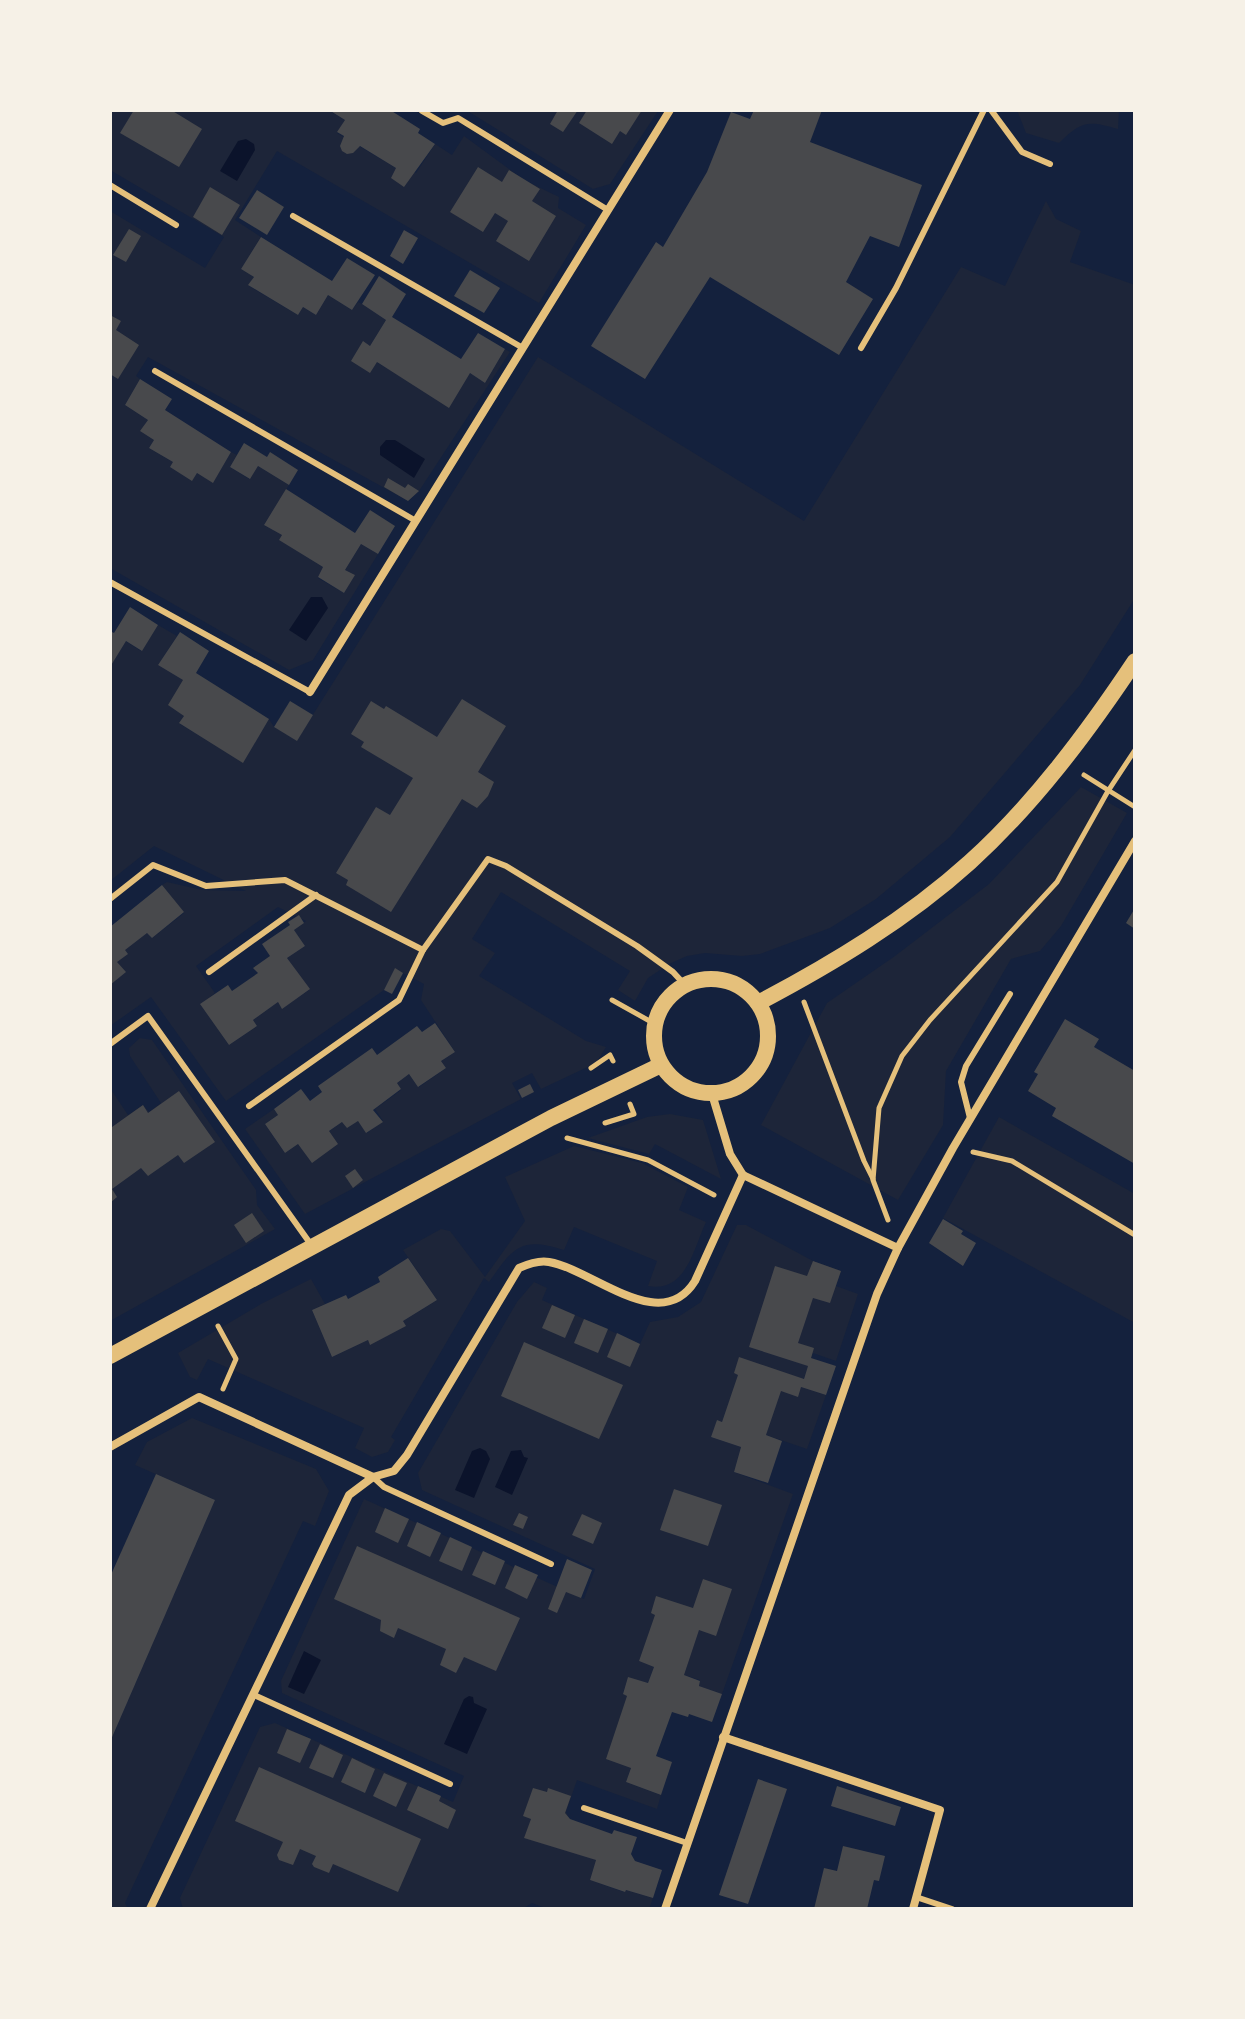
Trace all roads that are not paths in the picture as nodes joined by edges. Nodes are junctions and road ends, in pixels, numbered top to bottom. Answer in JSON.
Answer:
{"nodes":[{"id":1,"x":670,"y":110,"type":"edge"},
{"id":2,"x":984,"y":110,"type":"edge"},
{"id":3,"x":991,"y":110,"type":"edge"},
{"id":4,"x":422,"y":111,"type":"edge"},
{"id":5,"x":1050,"y":164,"type":"dead end"},
{"id":6,"x":110,"y":185,"type":"edge"},
{"id":7,"x":608,"y":210,"type":"junction"},
{"id":8,"x":293,"y":216,"type":"dead end"},
{"id":9,"x":176,"y":225,"type":"dead end"},
{"id":10,"x":523,"y":348,"type":"junction"},
{"id":11,"x":861,"y":348,"type":"dead end"},
{"id":12,"x":155,"y":371,"type":"dead end"},
{"id":13,"x":416,"y":521,"type":"junction"},
{"id":14,"x":110,"y":582,"type":"edge"},
{"id":15,"x":1135,"y":661,"type":"edge"},
{"id":16,"x":310,"y":692,"type":"joint"},
{"id":17,"x":1135,"y":841,"type":"edge"},
{"id":18,"x":316,"y":895,"type":"junction"},
{"id":19,"x":110,"y":899,"type":"edge"},
{"id":20,"x":423,"y":950,"type":"junction"},
{"id":21,"x":209,"y":972,"type":"dead end"},
{"id":22,"x":685,"y":985,"type":"junction"},
{"id":23,"x":1010,"y":994,"type":"dead end"},
{"id":24,"x":758,"y":1003,"type":"junction"},
{"id":25,"x":110,"y":1044,"type":"edge"},
{"id":26,"x":661,"y":1065,"type":"junction"},
{"id":27,"x":712,"y":1094,"type":"junction"},
{"id":28,"x":249,"y":1106,"type":"dead end"},
{"id":29,"x":970,"y":1118,"type":"junction"},
{"id":30,"x":743,"y":1175,"type":"junction"},
{"id":31,"x":312,"y":1246,"type":"junction"},
{"id":32,"x":898,"y":1248,"type":"junction"},
{"id":33,"x":110,"y":1356,"type":"edge"},
{"id":34,"x":110,"y":1447,"type":"edge"},
{"id":35,"x":373,"y":1477,"type":"junction"},
{"id":36,"x":551,"y":1564,"type":"dead end"},
{"id":37,"x":254,"y":1695,"type":"junction"},
{"id":38,"x":723,"y":1737,"type":"junction"},
{"id":39,"x":450,"y":1784,"type":"dead end"},
{"id":40,"x":584,"y":1808,"type":"dead end"},
{"id":41,"x":687,"y":1843,"type":"junction"},
{"id":42,"x":916,"y":1897,"type":"junction"},
{"id":43,"x":150,"y":1909,"type":"edge"},
{"id":44,"x":665,"y":1909,"type":"edge"},
{"id":45,"x":913,"y":1909,"type":"edge"},
{"id":46,"x":952,"y":1909,"type":"edge"}],
"edges":[{"from":1,"to":7,"type":"street"},
{"from":2,"to":11,"type":"lane"},
{"from":3,"to":5,"type":"lane"},
{"from":4,"to":7,"type":"lane"},
{"from":6,"to":9,"type":"lane"},
{"from":7,"to":10,"type":"street"},
{"from":8,"to":10,"type":"lane"},
{"from":10,"to":13,"type":"street"},
{"from":12,"to":13,"type":"lane"},
{"from":13,"to":16,"type":"street"},
{"from":14,"to":16,"type":"lane"},
{"from":15,"to":24,"type":"main road"},
{"from":17,"to":29,"type":"street"},
{"from":18,"to":19,"type":"lane"},
{"from":18,"to":20,"type":"lane"},
{"from":18,"to":21,"type":"lane"},
{"from":20,"to":22,"type":"lane"},
{"from":20,"to":28,"type":"lane"},
{"from":22,"to":24,"type":"main road"},
{"from":22,"to":26,"type":"main road"},
{"from":23,"to":29,"type":"lane"},
{"from":24,"to":27,"type":"main road"},
{"from":25,"to":31,"type":"lane"},
{"from":26,"to":27,"type":"main road"},
{"from":26,"to":31,"type":"main road"},
{"from":27,"to":30,"type":"street"},
{"from":29,"to":32,"type":"street"},
{"from":30,"to":32,"type":"street"},
{"from":30,"to":35,"type":"street"},
{"from":31,"to":33,"type":"main road"},
{"from":32,"to":38,"type":"street"},
{"from":34,"to":35,"type":"street"},
{"from":35,"to":36,"type":"lane"},
{"from":35,"to":37,"type":"street"},
{"from":37,"to":39,"type":"lane"},
{"from":37,"to":43,"type":"street"},
{"from":38,"to":41,"type":"street"},
{"from":38,"to":42,"type":"street"},
{"from":40,"to":41,"type":"lane"},
{"from":41,"to":44,"type":"street"},
{"from":42,"to":45,"type":"street"},
{"from":42,"to":46,"type":"lane"}]}
